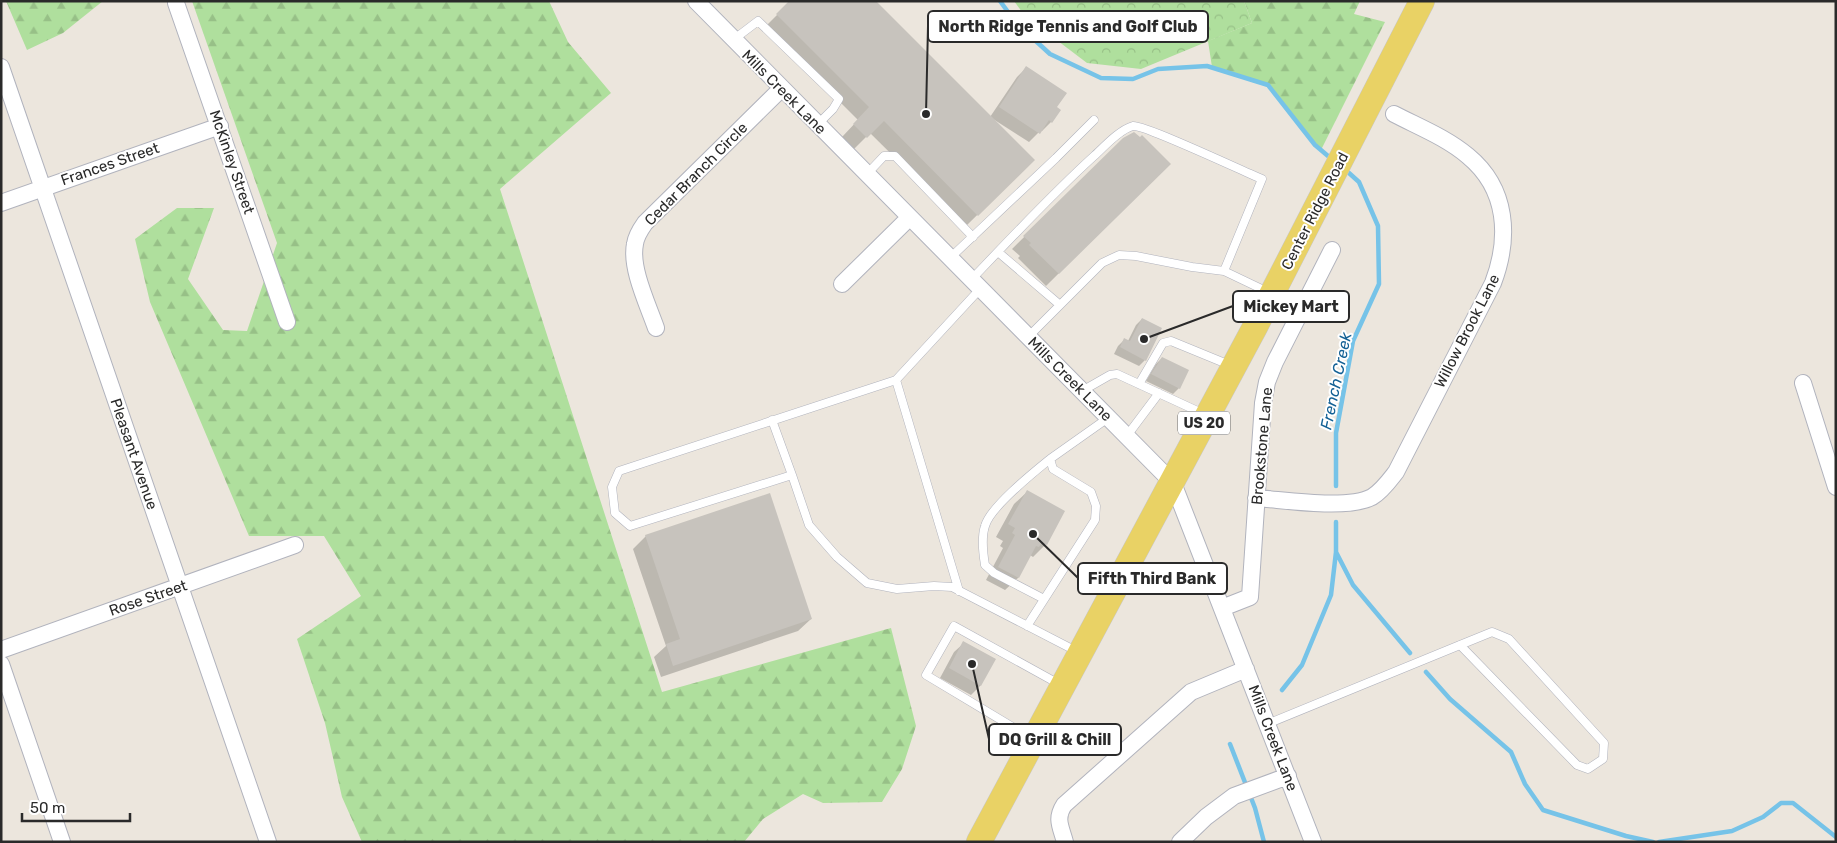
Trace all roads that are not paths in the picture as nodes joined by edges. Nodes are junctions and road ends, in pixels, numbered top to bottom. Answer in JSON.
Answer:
{"nodes":[{"id":1,"x":696,"y":1,"type":"edge"},
{"id":2,"x":1422,"y":1,"type":"edge"},
{"id":3,"x":176,"y":3,"type":"dead end"},
{"id":4,"x":733,"y":40,"type":"junction"},
{"id":5,"x":1,"y":67,"type":"edge"},
{"id":6,"x":781,"y":88,"type":"junction"},
{"id":7,"x":1394,"y":114,"type":"dead end"},
{"id":8,"x":1094,"y":120,"type":"dead end"},
{"id":9,"x":817,"y":124,"type":"junction"},
{"id":10,"x":220,"y":126,"type":"junction"},
{"id":11,"x":866,"y":175,"type":"junction"},
{"id":12,"x":43,"y":188,"type":"junction"},
{"id":13,"x":1,"y":202,"type":"edge"},
{"id":14,"x":909,"y":218,"type":"junction"},
{"id":15,"x":972,"y":237,"type":"junction"},
{"id":16,"x":1332,"y":250,"type":"dead end"},
{"id":17,"x":998,"y":252,"type":"junction"},
{"id":18,"x":950,"y":258,"type":"junction"},
{"id":19,"x":1224,"y":271,"type":"junction"},
{"id":20,"x":842,"y":284,"type":"dead end"},
{"id":21,"x":975,"y":284,"type":"junction"},
{"id":22,"x":1272,"y":294,"type":"junction"},
{"id":23,"x":1060,"y":305,"type":"junction"},
{"id":24,"x":287,"y":322,"type":"dead end"},
{"id":25,"x":656,"y":328,"type":"dead end"},
{"id":26,"x":1028,"y":337,"type":"junction"},
{"id":27,"x":1234,"y":367,"type":"junction"},
{"id":28,"x":896,"y":380,"type":"junction"},
{"id":29,"x":1803,"y":383,"type":"dead end"},
{"id":30,"x":1140,"y":384,"type":"junction"},
{"id":31,"x":1082,"y":391,"type":"junction"},
{"id":32,"x":1159,"y":393,"type":"junction"},
{"id":33,"x":1208,"y":416,"type":"junction"},
{"id":34,"x":1108,"y":418,"type":"junction"},
{"id":35,"x":772,"y":420,"type":"junction"},
{"id":36,"x":1126,"y":436,"type":"junction"},
{"id":37,"x":1050,"y":459,"type":"junction"},
{"id":38,"x":792,"y":475,"type":"junction"},
{"id":39,"x":1173,"y":483,"type":"junction"},
{"id":40,"x":1836,"y":488,"type":"edge"},
{"id":41,"x":1256,"y":498,"type":"junction"},
{"id":42,"x":295,"y":545,"type":"dead end"},
{"id":43,"x":180,"y":587,"type":"junction"},
{"id":44,"x":959,"y":590,"type":"junction"},
{"id":45,"x":1044,"y":599,"type":"junction"},
{"id":46,"x":1222,"y":608,"type":"junction"},
{"id":47,"x":1027,"y":626,"type":"junction"},
{"id":48,"x":1460,"y":645,"type":"junction"},
{"id":49,"x":1,"y":650,"type":"edge"},
{"id":50,"x":1080,"y":653,"type":"junction"},
{"id":51,"x":1,"y":664,"type":"edge"},
{"id":52,"x":1246,"y":670,"type":"junction"},
{"id":53,"x":1063,"y":686,"type":"junction"},
{"id":54,"x":1267,"y":724,"type":"junction"},
{"id":55,"x":1034,"y":739,"type":"junction"},
{"id":56,"x":1288,"y":776,"type":"junction"},
{"id":57,"x":62,"y":842,"type":"edge"},
{"id":58,"x":268,"y":842,"type":"edge"},
{"id":59,"x":979,"y":842,"type":"edge"},
{"id":60,"x":1065,"y":842,"type":"edge"},
{"id":61,"x":1180,"y":842,"type":"edge"},
{"id":62,"x":1314,"y":842,"type":"edge"}],
"edges":[{"from":1,"to":4,"type":"street","name":"Mills Creek Lane"},
{"from":2,"to":22,"type":"main road","name":"Center Ridge Road","number":"US 20"},
{"from":3,"to":10,"type":"street","name":"McKinley Street"},
{"from":4,"to":6,"type":"street","name":"Mills Creek Lane"},
{"from":4,"to":9,"type":"lane"},
{"from":5,"to":12,"type":"street","name":"Pleasant Avenue"},
{"from":6,"to":9,"type":"street","name":"Mills Creek Lane"},
{"from":6,"to":25,"type":"street","name":"Cedar Branch Circle"},
{"from":7,"to":41,"type":"street","name":"Willow Brook Lane"},
{"from":8,"to":15,"type":"lane"},
{"from":9,"to":11,"type":"street","name":"Mills Creek Lane"},
{"from":10,"to":12,"type":"street","name":"Frances Street"},
{"from":10,"to":24,"type":"street","name":"McKinley Street"},
{"from":11,"to":14,"type":"street","name":"Mills Creek Lane"},
{"from":11,"to":15,"type":"lane"},
{"from":12,"to":13,"type":"street","name":"Frances Street"},
{"from":12,"to":43,"type":"street","name":"Pleasant Avenue"},
{"from":14,"to":18,"type":"street","name":"Mills Creek Lane"},
{"from":14,"to":20,"type":"street"},
{"from":15,"to":18,"type":"lane"},
{"from":16,"to":41,"type":"street","name":"Brookstone Lane"},
{"from":17,"to":19,"type":"lane"},
{"from":17,"to":21,"type":"lane"},
{"from":17,"to":23,"type":"lane"},
{"from":18,"to":21,"type":"street","name":"Mills Creek Lane"},
{"from":19,"to":22,"type":"lane"},
{"from":19,"to":23,"type":"lane"},
{"from":21,"to":26,"type":"street","name":"Mills Creek Lane"},
{"from":21,"to":28,"type":"lane"},
{"from":22,"to":27,"type":"main road","name":"Center Ridge Road","number":"US 20"},
{"from":23,"to":26,"type":"lane"},
{"from":26,"to":31,"type":"street","name":"Mills Creek Lane"},
{"from":27,"to":30,"type":"lane"},
{"from":27,"to":33,"type":"main road","name":"Center Ridge Road","number":"US 20"},
{"from":28,"to":35,"type":"lane"},
{"from":28,"to":44,"type":"lane"},
{"from":29,"to":40,"type":"street"},
{"from":30,"to":31,"type":"lane"},
{"from":30,"to":32,"type":"lane"},
{"from":31,"to":34,"type":"street","name":"Mills Creek Lane"},
{"from":32,"to":33,"type":"lane"},
{"from":32,"to":36,"type":"lane"},
{"from":33,"to":39,"type":"main road","name":"Center Ridge Road","number":"US 20"},
{"from":34,"to":36,"type":"street","name":"Mills Creek Lane"},
{"from":34,"to":37,"type":"lane"},
{"from":35,"to":38,"type":"lane"},
{"from":35,"to":38,"type":"lane"},
{"from":36,"to":39,"type":"street","name":"Mills Creek Lane"},
{"from":37,"to":45,"type":"lane"},
{"from":37,"to":45,"type":"lane"},
{"from":38,"to":44,"type":"lane"},
{"from":39,"to":46,"type":"street","name":"Mills Creek Lane"},
{"from":39,"to":50,"type":"main road","name":"Center Ridge Road","number":"US 20"},
{"from":41,"to":46,"type":"street","name":"Brookstone Lane"},
{"from":42,"to":43,"type":"street","name":"Rose Street"},
{"from":43,"to":49,"type":"street","name":"Rose Street"},
{"from":43,"to":58,"type":"street","name":"Pleasant Avenue"},
{"from":44,"to":47,"type":"lane"},
{"from":45,"to":47,"type":"lane"},
{"from":46,"to":52,"type":"street","name":"Mills Creek Lane"},
{"from":47,"to":50,"type":"lane"},
{"from":48,"to":48,"type":"lane"},
{"from":48,"to":54,"type":"lane"},
{"from":50,"to":53,"type":"main road","name":"Center Ridge Road","number":"US 20"},
{"from":51,"to":57,"type":"street"},
{"from":52,"to":54,"type":"street","name":"Mills Creek Lane"},
{"from":52,"to":60,"type":"street"},
{"from":53,"to":55,"type":"main road","name":"Center Ridge Road","number":"US 20"},
{"from":53,"to":55,"type":"lane"},
{"from":54,"to":56,"type":"street","name":"Mills Creek Lane"},
{"from":55,"to":59,"type":"main road","name":"Center Ridge Road","number":"US 20"},
{"from":56,"to":61,"type":"street"},
{"from":56,"to":62,"type":"street","name":"Mills Creek Lane"}]}
